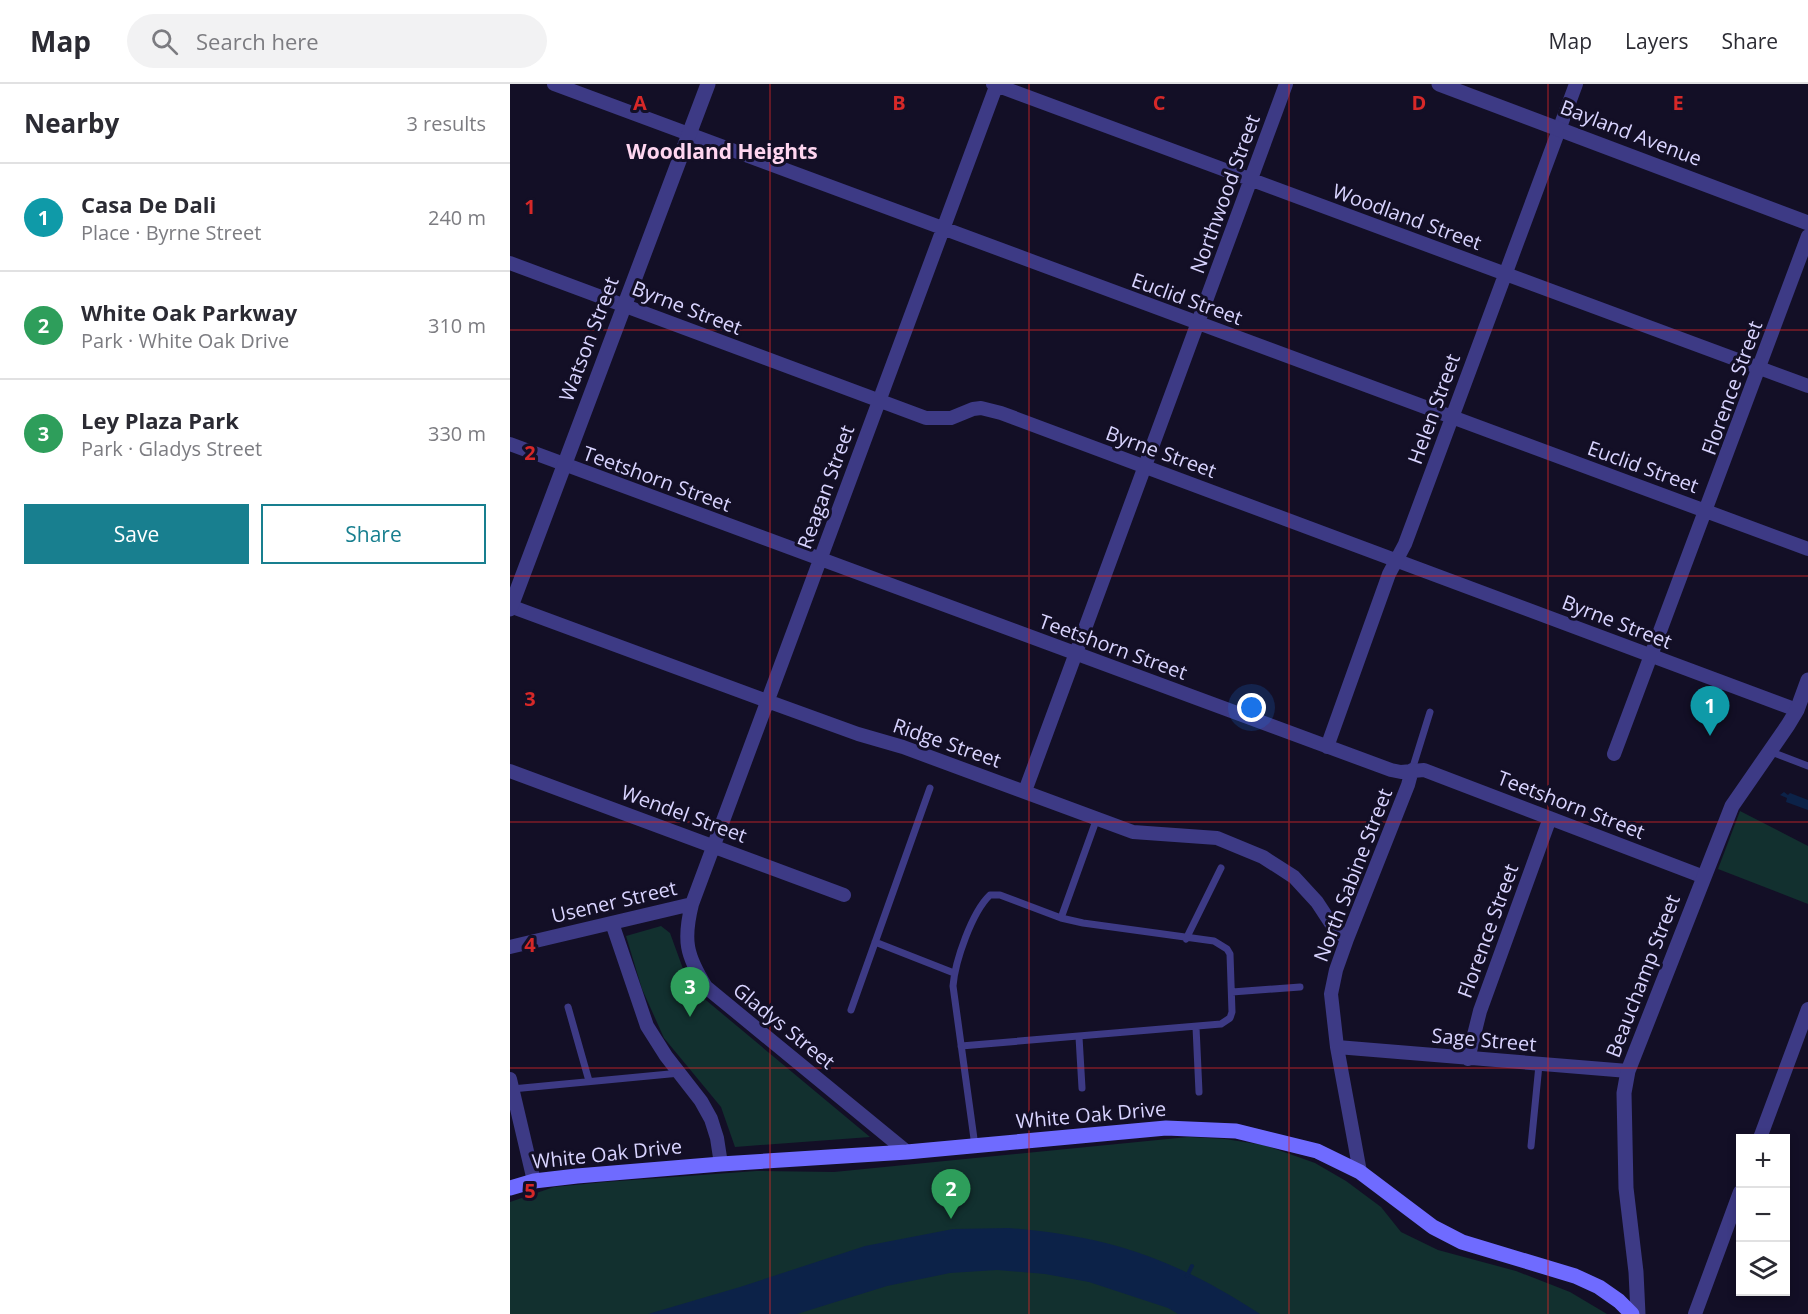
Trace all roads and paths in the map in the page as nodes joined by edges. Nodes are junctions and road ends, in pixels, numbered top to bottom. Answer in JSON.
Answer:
{"nodes":[{"id":1,"x":554,"y":84,"type":"edge"},
{"id":2,"x":708,"y":84,"type":"edge"},
{"id":3,"x":995,"y":84,"type":"edge"},
{"id":4,"x":1286,"y":84,"type":"edge"},
{"id":5,"x":1439,"y":84,"type":"edge"},
{"id":6,"x":1576,"y":84,"type":"edge"},
{"id":7,"x":1559,"y":128,"type":"junction"},
{"id":8,"x":690,"y":134,"type":"junction"},
{"id":9,"x":1251,"y":180,"type":"junction"},
{"id":10,"x":1808,"y":223,"type":"edge"},
{"id":11,"x":943,"y":229,"type":"junction"},
{"id":12,"x":1808,"y":236,"type":"edge"},
{"id":13,"x":510,"y":263,"type":"edge"},
{"id":14,"x":1505,"y":274,"type":"junction"},
{"id":15,"x":625,"y":305,"type":"junction"},
{"id":16,"x":1199,"y":324,"type":"junction"},
{"id":17,"x":1760,"y":368,"type":"junction"},
{"id":18,"x":1808,"y":386,"type":"edge"},
{"id":19,"x":879,"y":400,"type":"junction"},
{"id":20,"x":1451,"y":416,"type":"junction"},
{"id":21,"x":510,"y":444,"type":"edge"},
{"id":22,"x":565,"y":465,"type":"junction"},
{"id":23,"x":1145,"y":468,"type":"junction"},
{"id":24,"x":1706,"y":512,"type":"junction"},
{"id":25,"x":1808,"y":549,"type":"edge"},
{"id":26,"x":820,"y":560,"type":"junction"},
{"id":27,"x":1397,"y":560,"type":"junction"},
{"id":28,"x":510,"y":607,"type":"edge"},
{"id":29,"x":1076,"y":654,"type":"junction"},
{"id":30,"x":1651,"y":656,"type":"junction"},
{"id":31,"x":1808,"y":680,"type":"edge"},
{"id":32,"x":767,"y":701,"type":"junction"},
{"id":33,"x":1797,"y":710,"type":"junction"},
{"id":34,"x":1430,"y":712,"type":"dead end"},
{"id":35,"x":1327,"y":747,"type":"junction"},
{"id":36,"x":1769,"y":751,"type":"junction"},
{"id":37,"x":1614,"y":754,"type":"dead end"},
{"id":38,"x":1808,"y":766,"type":"edge"},
{"id":39,"x":510,"y":771,"type":"edge"},
{"id":40,"x":1412,"y":771,"type":"junction"},
{"id":41,"x":930,"y":788,"type":"dead end"},
{"id":42,"x":1025,"y":790,"type":"junction"},
{"id":43,"x":1096,"y":818,"type":"junction"},
{"id":44,"x":1550,"y":818,"type":"junction"},
{"id":45,"x":713,"y":846,"type":"junction"},
{"id":46,"x":1221,"y":868,"type":"dead end"},
{"id":47,"x":1704,"y":877,"type":"junction"},
{"id":48,"x":844,"y":895,"type":"dead end"},
{"id":49,"x":692,"y":904,"type":"junction"},
{"id":50,"x":1061,"y":918,"type":"junction"},
{"id":51,"x":612,"y":923,"type":"junction"},
{"id":52,"x":1186,"y":939,"type":"junction"},
{"id":53,"x":1347,"y":939,"type":"junction"},
{"id":54,"x":875,"y":942,"type":"junction"},
{"id":55,"x":510,"y":947,"type":"edge"},
{"id":56,"x":954,"y":973,"type":"junction"},
{"id":57,"x":1300,"y":987,"type":"dead end"},
{"id":58,"x":1232,"y":992,"type":"junction"},
{"id":59,"x":568,"y":1007,"type":"dead end"},
{"id":60,"x":1808,"y":1009,"type":"edge"},
{"id":61,"x":852,"y":1010,"type":"dead end"},
{"id":62,"x":1196,"y":1027,"type":"junction"},
{"id":63,"x":1079,"y":1037,"type":"junction"},
{"id":64,"x":961,"y":1046,"type":"junction"},
{"id":65,"x":1337,"y":1047,"type":"junction"},
{"id":66,"x":1468,"y":1059,"type":"junction"},
{"id":67,"x":1539,"y":1065,"type":"junction"},
{"id":68,"x":1628,"y":1071,"type":"junction"},
{"id":69,"x":680,"y":1073,"type":"junction"},
{"id":70,"x":589,"y":1082,"type":"junction"},
{"id":71,"x":511,"y":1086,"type":"edge"},
{"id":72,"x":1082,"y":1088,"type":"dead end"},
{"id":73,"x":1199,"y":1092,"type":"dead end"},
{"id":74,"x":1761,"y":1134,"type":"edge"},
{"id":75,"x":975,"y":1146,"type":"junction"},
{"id":76,"x":1531,"y":1146,"type":"dead end"},
{"id":77,"x":907,"y":1152,"type":"junction"},
{"id":78,"x":721,"y":1164,"type":"junction"},
{"id":79,"x":1360,"y":1172,"type":"junction"},
{"id":80,"x":534,"y":1181,"type":"junction"},
{"id":81,"x":510,"y":1188,"type":"edge"},
{"id":82,"x":1736,"y":1203,"type":"edge"},
{"id":83,"x":1632,"y":1314,"type":"edge"},
{"id":84,"x":1638,"y":1314,"type":"edge"},
{"id":85,"x":1695,"y":1314,"type":"edge"}],
"edges":[{"from":1,"to":8,"type":"street","name":"Euclid Street"},
{"from":2,"to":8,"type":"street","name":"Watson Street"},
{"from":3,"to":9,"type":"street","name":"Woodland Street"},
{"from":3,"to":11,"type":"street","name":"Reagan Street"},
{"from":4,"to":9,"type":"street","name":"Northwood Street"},
{"from":5,"to":7,"type":"street","name":"Bayland Avenue"},
{"from":6,"to":7,"type":"street","name":"Helen Street"},
{"from":7,"to":10,"type":"street","name":"Bayland Avenue"},
{"from":7,"to":14,"type":"street","name":"Helen Street"},
{"from":8,"to":11,"type":"street","name":"Euclid Street"},
{"from":8,"to":15,"type":"street","name":"Watson Street"},
{"from":9,"to":14,"type":"street","name":"Woodland Street"},
{"from":9,"to":16,"type":"street","name":"Northwood Street"},
{"from":11,"to":16,"type":"street","name":"Euclid Street"},
{"from":11,"to":19,"type":"street","name":"Reagan Street"},
{"from":12,"to":17,"type":"street","name":"Florence Street"},
{"from":13,"to":15,"type":"street","name":"Byrne Street"},
{"from":14,"to":17,"type":"street","name":"Woodland Street"},
{"from":14,"to":20,"type":"street","name":"Helen Street"},
{"from":15,"to":19,"type":"street","name":"Byrne Street"},
{"from":15,"to":22,"type":"street","name":"Watson Street"},
{"from":16,"to":20,"type":"street","name":"Euclid Street"},
{"from":16,"to":23,"type":"street","name":"Northwood Street"},
{"from":17,"to":18,"type":"street","name":"Woodland Street"},
{"from":17,"to":24,"type":"street","name":"Florence Street"},
{"from":19,"to":23,"type":"street","name":"Byrne Street"},
{"from":19,"to":26,"type":"street","name":"Reagan Street"},
{"from":20,"to":24,"type":"street","name":"Euclid Street"},
{"from":20,"to":27,"type":"street","name":"Helen Street"},
{"from":21,"to":22,"type":"street","name":"Teetshorn Street"},
{"from":22,"to":26,"type":"street","name":"Teetshorn Street"},
{"from":22,"to":28,"type":"street","name":"Watson Street"},
{"from":23,"to":27,"type":"street","name":"Byrne Street"},
{"from":23,"to":29,"type":"street","name":"Northwood Street"},
{"from":24,"to":25,"type":"street","name":"Euclid Street"},
{"from":24,"to":30,"type":"street","name":"Florence Street"},
{"from":26,"to":29,"type":"street","name":"Teetshorn Street"},
{"from":26,"to":32,"type":"street","name":"Reagan Street"},
{"from":27,"to":30,"type":"street","name":"Byrne Street"},
{"from":27,"to":35,"type":"street","name":"Helen Street"},
{"from":28,"to":32,"type":"street","name":"Ridge Street"},
{"from":29,"to":35,"type":"street","name":"Teetshorn Street"},
{"from":29,"to":42,"type":"street","name":"Northwood Street"},
{"from":30,"to":33,"type":"street","name":"Byrne Street"},
{"from":30,"to":37,"type":"street","name":"Florence Street"},
{"from":31,"to":33,"type":"street","name":"Beauchamp Street"},
{"from":32,"to":42,"type":"street","name":"Ridge Street"},
{"from":32,"to":45,"type":"street","name":"Reagan Street"},
{"from":33,"to":36,"type":"street","name":"Beauchamp Street"},
{"from":34,"to":40,"type":"lane"},
{"from":35,"to":40,"type":"street","name":"Teetshorn Street"},
{"from":36,"to":38,"type":"lane"},
{"from":36,"to":47,"type":"street","name":"Beauchamp Street"},
{"from":39,"to":45,"type":"street","name":"Wendel Street"},
{"from":40,"to":44,"type":"street","name":"Teetshorn Street"},
{"from":40,"to":53,"type":"street","name":"North Sabine Street"},
{"from":41,"to":54,"type":"lane"},
{"from":42,"to":43,"type":"street","name":"Ridge Street"},
{"from":43,"to":50,"type":"lane"},
{"from":43,"to":53,"type":"street","name":"Ridge Street"},
{"from":44,"to":47,"type":"street","name":"Teetshorn Street"},
{"from":44,"to":66,"type":"street","name":"Florence Street"},
{"from":45,"to":48,"type":"street","name":"Wendel Street"},
{"from":45,"to":49,"type":"street","name":"Reagan Street"},
{"from":46,"to":52,"type":"lane"},
{"from":47,"to":68,"type":"street","name":"Beauchamp Street"},
{"from":49,"to":51,"type":"street","name":"Usener Street"},
{"from":49,"to":77,"type":"street","name":"Gladys Street"},
{"from":50,"to":52,"type":"lane"},
{"from":50,"to":56,"type":"lane"},
{"from":51,"to":55,"type":"street","name":"Usener Street"},
{"from":51,"to":69,"type":"street"},
{"from":52,"to":58,"type":"lane"},
{"from":53,"to":65,"type":"street","name":"North Sabine Street"},
{"from":54,"to":56,"type":"lane"},
{"from":54,"to":61,"type":"lane"},
{"from":56,"to":64,"type":"lane"},
{"from":57,"to":58,"type":"lane"},
{"from":58,"to":62,"type":"lane"},
{"from":59,"to":70,"type":"lane"},
{"from":60,"to":74,"type":"street"},
{"from":62,"to":63,"type":"lane"},
{"from":62,"to":73,"type":"lane"},
{"from":63,"to":64,"type":"lane"},
{"from":63,"to":72,"type":"lane"},
{"from":64,"to":75,"type":"lane"},
{"from":65,"to":66,"type":"street","name":"Sage Street"},
{"from":65,"to":79,"type":"street","name":"North Sabine Street"},
{"from":66,"to":67,"type":"street","name":"Sage Street"},
{"from":67,"to":68,"type":"street","name":"Sage Street"},
{"from":67,"to":76,"type":"lane"},
{"from":68,"to":84,"type":"street","name":"Beauchamp Street"},
{"from":69,"to":70,"type":"lane"},
{"from":69,"to":78,"type":"street"},
{"from":70,"to":71,"type":"lane"},
{"from":71,"to":80,"type":"street"},
{"from":75,"to":77,"type":"main road","name":"White Oak Drive"},
{"from":75,"to":79,"type":"main road","name":"White Oak Drive"},
{"from":77,"to":78,"type":"main road","name":"White Oak Drive"},
{"from":78,"to":80,"type":"main road","name":"White Oak Drive"},
{"from":79,"to":83,"type":"main road","name":"White Oak Drive"},
{"from":80,"to":81,"type":"main road","name":"White Oak Drive"},
{"from":82,"to":85,"type":"street"}]}
